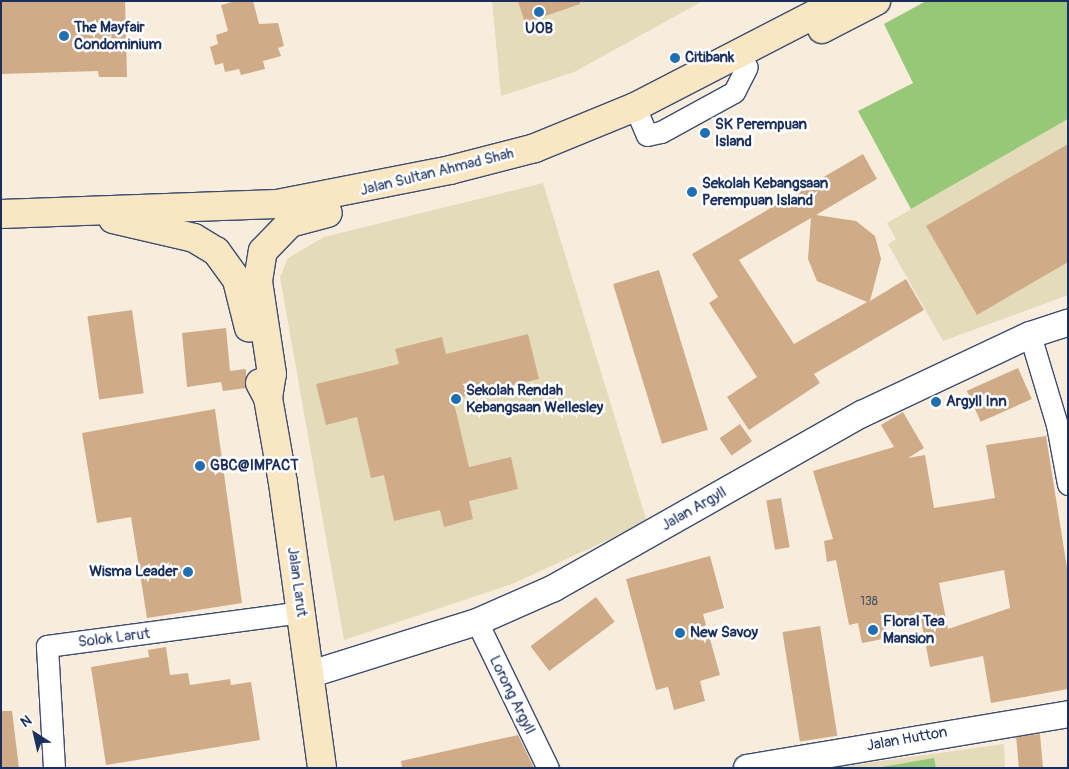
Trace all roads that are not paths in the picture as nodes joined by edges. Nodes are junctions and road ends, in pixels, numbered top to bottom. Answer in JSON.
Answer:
{"nodes":[{"id":1,"x":840,"y":1,"type":"edge"},
{"id":2,"x":876,"y":1,"type":"edge"},
{"id":3,"x":641,"y":121,"type":"junction"},
{"id":4,"x":369,"y":205,"type":"joint"},
{"id":5,"x":89,"y":211,"type":"junction"},
{"id":6,"x":1,"y":214,"type":"edge"},
{"id":7,"x":1068,"y":323,"type":"edge"},
{"id":8,"x":1030,"y":336,"type":"junction"},
{"id":9,"x":268,"y":398,"type":"junction"},
{"id":10,"x":1068,"y":484,"type":"edge"},
{"id":11,"x":301,"y":612,"type":"junction"},
{"id":12,"x":477,"y":622,"type":"junction"},
{"id":13,"x":311,"y":674,"type":"junction"},
{"id":14,"x":1068,"y":714,"type":"edge"},
{"id":15,"x":54,"y":768,"type":"edge"},
{"id":16,"x":322,"y":768,"type":"edge"},
{"id":17,"x":548,"y":768,"type":"edge"},
{"id":18,"x":748,"y":768,"type":"edge"}],
"edges":[{"from":1,"to":3,"type":"main road","name":"Jalan Sultan Ahmad Shah"},
{"from":2,"to":3,"type":"main road","name":"Jalan Sultan Ahmad Shah"},
{"from":3,"to":4,"type":"main road","name":"Jalan Sultan Ahmad Shah"},
{"from":3,"to":5,"type":"main road","name":"Jalan Sultan Ahmad Shah"},
{"from":4,"to":9,"type":"main road","name":"Jalan Larut"},
{"from":5,"to":6,"type":"main road","name":"Jalan Sultan Ahmad Shah"},
{"from":5,"to":9,"type":"main road","name":"Jalan Larut"},
{"from":7,"to":8,"type":"street","name":"Jalan Argyll"},
{"from":8,"to":10,"type":"street"},
{"from":8,"to":12,"type":"street","name":"Jalan Argyll"},
{"from":9,"to":11,"type":"main road","name":"Jalan Larut"},
{"from":11,"to":13,"type":"main road","name":"Jalan Larut"},
{"from":11,"to":15,"type":"street","name":"Solok Larut"},
{"from":12,"to":13,"type":"street","name":"Jalan Argyll"},
{"from":12,"to":17,"type":"street","name":"Lorong Argyll"},
{"from":13,"to":16,"type":"main road","name":"Jalan Larut"},
{"from":14,"to":18,"type":"street","name":"Jalan Hutton"}]}
